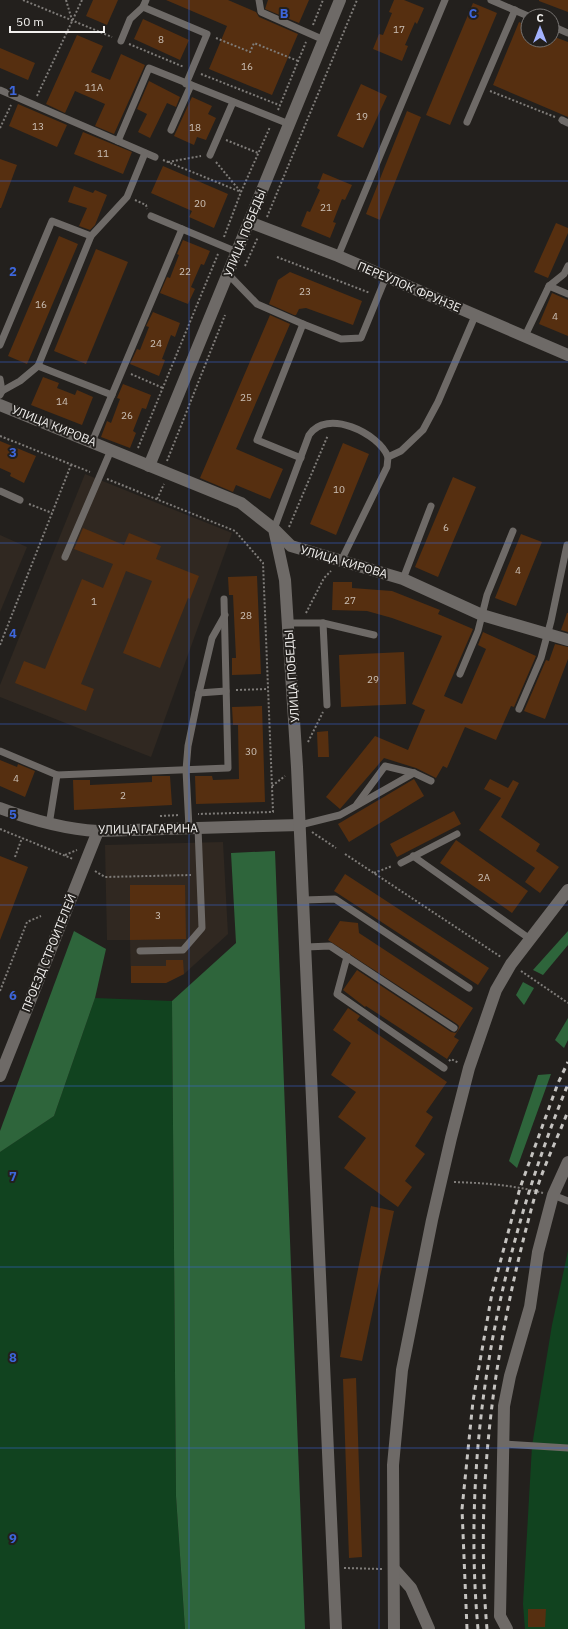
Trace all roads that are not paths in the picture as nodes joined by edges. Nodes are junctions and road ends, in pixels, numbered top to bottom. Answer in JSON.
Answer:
{"nodes":[{"id":1,"x":259,"y":0,"type":"edge"},
{"id":2,"x":340,"y":0,"type":"edge"},
{"id":3,"x":444,"y":0,"type":"edge"},
{"id":4,"x":491,"y":0,"type":"edge"},
{"id":5,"x":144,"y":3,"type":"edge"},
{"id":6,"x":515,"y":10,"type":"junction"},
{"id":7,"x":520,"y":12,"type":"edge"},
{"id":8,"x":324,"y":40,"type":"junction"},
{"id":9,"x":121,"y":41,"type":"road end"},
{"id":10,"x":188,"y":84,"type":"junction"},
{"id":11,"x":0,"y":90,"type":"edge"},
{"id":12,"x":233,"y":102,"type":"junction"},
{"id":13,"x":467,"y":122,"type":"dead end"},
{"id":14,"x":289,"y":124,"type":"junction"},
{"id":15,"x":171,"y":130,"type":"dead end"},
{"id":16,"x":118,"y":142,"type":"junction"},
{"id":17,"x":145,"y":153,"type":"junction"},
{"id":18,"x":210,"y":155,"type":"road end"},
{"id":19,"x":155,"y":157,"type":"road end"},
{"id":20,"x":151,"y":216,"type":"road end"},
{"id":21,"x":249,"y":222,"type":"junction"},
{"id":22,"x":182,"y":229,"type":"junction"},
{"id":23,"x":91,"y":236,"type":"junction"},
{"id":24,"x":237,"y":252,"type":"junction"},
{"id":25,"x":338,"y":256,"type":"junction"},
{"id":26,"x":568,"y":266,"type":"edge"},
{"id":27,"x":228,"y":274,"type":"junction"},
{"id":28,"x":386,"y":277,"type":"junction"},
{"id":29,"x":549,"y":286,"type":"junction"},
{"id":30,"x":568,"y":294,"type":"edge"},
{"id":31,"x":474,"y":316,"type":"junction"},
{"id":32,"x":303,"y":324,"type":"junction"},
{"id":33,"x":525,"y":336,"type":"junction"},
{"id":34,"x":0,"y":345,"type":"edge"},
{"id":35,"x":568,"y":355,"type":"edge"},
{"id":36,"x":38,"y":366,"type":"junction"},
{"id":37,"x":0,"y":378,"type":"edge"},
{"id":38,"x":1,"y":393,"type":"edge"},
{"id":39,"x":112,"y":395,"type":"junction"},
{"id":40,"x":0,"y":405,"type":"edge"},
{"id":41,"x":92,"y":442,"type":"junction"},
{"id":42,"x":111,"y":450,"type":"junction"},
{"id":43,"x":388,"y":457,"type":"junction"},
{"id":44,"x":301,"y":458,"type":"junction"},
{"id":45,"x":149,"y":466,"type":"junction"},
{"id":46,"x":0,"y":492,"type":"edge"},
{"id":47,"x":20,"y":500,"type":"road end"},
{"id":48,"x":431,"y":506,"type":"dead end"},
{"id":49,"x":274,"y":529,"type":"junction"},
{"id":50,"x":513,"y":531,"type":"dead end"},
{"id":51,"x":567,"y":545,"type":"edge"},
{"id":52,"x":65,"y":557,"type":"dead end"},
{"id":53,"x":342,"y":562,"type":"junction"},
{"id":54,"x":403,"y":579,"type":"junction"},
{"id":55,"x":224,"y":599,"type":"dead end"},
{"id":56,"x":225,"y":615,"type":"junction"},
{"id":57,"x":482,"y":615,"type":"junction"},
{"id":58,"x":288,"y":623,"type":"junction"},
{"id":59,"x":323,"y":623,"type":"junction"},
{"id":60,"x":548,"y":633,"type":"junction"},
{"id":61,"x":374,"y":635,"type":"dead end"},
{"id":62,"x":568,"y":640,"type":"edge"},
{"id":63,"x":460,"y":674,"type":"dead end"},
{"id":64,"x":226,"y":691,"type":"junction"},
{"id":65,"x":198,"y":693,"type":"junction"},
{"id":66,"x":328,"y":705,"type":"dead end"},
{"id":67,"x":519,"y":709,"type":"dead end"},
{"id":68,"x":0,"y":751,"type":"edge"},
{"id":69,"x":186,"y":770,"type":"junction"},
{"id":70,"x":414,"y":773,"type":"junction"},
{"id":71,"x":57,"y":775,"type":"junction"},
{"id":72,"x":431,"y":782,"type":"dead end"},
{"id":73,"x":356,"y":806,"type":"junction"},
{"id":74,"x":0,"y":808,"type":"edge"},
{"id":75,"x":49,"y":825,"type":"junction"},
{"id":76,"x":194,"y":828,"type":"junction"},
{"id":77,"x":305,"y":828,"type":"junction"},
{"id":78,"x":98,"y":831,"type":"junction"},
{"id":79,"x":457,"y":834,"type":"dead end"},
{"id":80,"x":413,"y":856,"type":"junction"},
{"id":81,"x":401,"y":862,"type":"road end"},
{"id":82,"x":568,"y":890,"type":"edge"},
{"id":83,"x":304,"y":900,"type":"junction"},
{"id":84,"x":530,"y":939,"type":"junction"},
{"id":85,"x":306,"y":947,"type":"junction"},
{"id":86,"x":140,"y":951,"type":"dead end"},
{"id":87,"x":347,"y":957,"type":"junction"},
{"id":88,"x":469,"y":988,"type":"dead end"},
{"id":89,"x":454,"y":1028,"type":"dead end"},
{"id":90,"x":444,"y":1068,"type":"road end"},
{"id":91,"x":0,"y":1076,"type":"edge"},
{"id":92,"x":568,"y":1162,"type":"edge"},
{"id":93,"x":553,"y":1195,"type":"junction"},
{"id":94,"x":568,"y":1201,"type":"edge"},
{"id":95,"x":504,"y":1444,"type":"junction"},
{"id":96,"x":568,"y":1448,"type":"edge"},
{"id":97,"x":394,"y":1569,"type":"junction"},
{"id":98,"x":336,"y":1629,"type":"edge"},
{"id":99,"x":394,"y":1629,"type":"edge"},
{"id":100,"x":429,"y":1629,"type":"edge"},
{"id":101,"x":507,"y":1629,"type":"edge"}],
"edges":[{"from":1,"to":8,"type":"lane"},
{"from":2,"to":8,"type":"street","name":"УЛИЦА ПОБЕДЫ"},
{"from":3,"to":25,"type":"lane"},
{"from":4,"to":6,"type":"lane"},
{"from":5,"to":9,"type":"lane"},
{"from":5,"to":10,"type":"lane"},
{"from":6,"to":7,"type":"lane"},
{"from":6,"to":13,"type":"lane"},
{"from":8,"to":14,"type":"street","name":"УЛИЦА ПОБЕДЫ"},
{"from":10,"to":12,"type":"lane"},
{"from":10,"to":15,"type":"lane"},
{"from":10,"to":16,"type":"lane"},
{"from":11,"to":16,"type":"lane"},
{"from":12,"to":14,"type":"lane"},
{"from":12,"to":18,"type":"lane"},
{"from":14,"to":21,"type":"street","name":"УЛИЦА ПОБЕДЫ"},
{"from":16,"to":17,"type":"lane"},
{"from":17,"to":19,"type":"lane"},
{"from":17,"to":23,"type":"lane"},
{"from":20,"to":22,"type":"lane"},
{"from":21,"to":24,"type":"street","name":"УЛИЦА ПОБЕДЫ"},
{"from":21,"to":25,"type":"street","name":"ПЕРЕУЛОК ФРУНЗЕ"},
{"from":22,"to":24,"type":"lane"},
{"from":22,"to":39,"type":"lane"},
{"from":23,"to":34,"type":"lane"},
{"from":23,"to":36,"type":"lane"},
{"from":24,"to":27,"type":"street","name":"УЛИЦА ПОБЕДЫ"},
{"from":25,"to":28,"type":"street","name":"ПЕРЕУЛОК ФРУНЗЕ"},
{"from":26,"to":29,"type":"lane"},
{"from":27,"to":32,"type":"lane"},
{"from":27,"to":45,"type":"street","name":"УЛИЦА ПОБЕДЫ"},
{"from":28,"to":31,"type":"street","name":"ПЕРЕУЛОК ФРУНЗЕ"},
{"from":28,"to":32,"type":"lane"},
{"from":29,"to":30,"type":"lane"},
{"from":29,"to":33,"type":"lane"},
{"from":31,"to":33,"type":"street","name":"ПЕРЕУЛОК ФРУНЗЕ"},
{"from":31,"to":43,"type":"lane"},
{"from":32,"to":44,"type":"lane"},
{"from":33,"to":35,"type":"street","name":"ПЕРЕУЛОК ФРУНЗЕ"},
{"from":36,"to":38,"type":"lane"},
{"from":36,"to":39,"type":"lane"},
{"from":37,"to":38,"type":"lane"},
{"from":39,"to":41,"type":"lane"},
{"from":40,"to":41,"type":"street","name":"УЛИЦА КИРОВА"},
{"from":41,"to":42,"type":"street","name":"УЛИЦА КИРОВА"},
{"from":42,"to":45,"type":"street","name":"УЛИЦА КИРОВА"},
{"from":42,"to":52,"type":"lane"},
{"from":43,"to":44,"type":"lane"},
{"from":43,"to":53,"type":"lane"},
{"from":44,"to":49,"type":"lane"},
{"from":45,"to":49,"type":"street","name":"УЛИЦА КИРОВА"},
{"from":46,"to":47,"type":"lane"},
{"from":48,"to":54,"type":"lane"},
{"from":49,"to":53,"type":"street","name":"УЛИЦА КИРОВА"},
{"from":49,"to":58,"type":"street","name":"УЛИЦА ПОБЕДЫ"},
{"from":50,"to":57,"type":"lane"},
{"from":51,"to":60,"type":"lane"},
{"from":53,"to":54,"type":"street","name":"УЛИЦА КИРОВА"},
{"from":54,"to":57,"type":"street","name":"УЛИЦА КИРОВА"},
{"from":55,"to":56,"type":"lane"},
{"from":56,"to":64,"type":"lane"},
{"from":56,"to":65,"type":"lane"},
{"from":57,"to":60,"type":"street","name":"УЛИЦА КИРОВА"},
{"from":57,"to":63,"type":"lane"},
{"from":58,"to":59,"type":"lane"},
{"from":58,"to":77,"type":"street","name":"УЛИЦА ПОБЕДЫ"},
{"from":59,"to":61,"type":"lane"},
{"from":59,"to":66,"type":"lane"},
{"from":60,"to":62,"type":"street","name":"УЛИЦА КИРОВА"},
{"from":60,"to":67,"type":"lane"},
{"from":64,"to":65,"type":"lane"},
{"from":64,"to":69,"type":"lane"},
{"from":65,"to":69,"type":"lane"},
{"from":68,"to":71,"type":"lane"},
{"from":69,"to":71,"type":"lane"},
{"from":69,"to":76,"type":"lane"},
{"from":70,"to":72,"type":"lane"},
{"from":70,"to":73,"type":"lane"},
{"from":70,"to":73,"type":"lane"},
{"from":71,"to":75,"type":"lane"},
{"from":73,"to":77,"type":"lane"},
{"from":74,"to":75,"type":"street","name":"УЛИЦА ГАГАРИНА"},
{"from":75,"to":78,"type":"street","name":"УЛИЦА ГАГАРИНА"},
{"from":76,"to":77,"type":"street","name":"УЛИЦА ГАГАРИНА"},
{"from":76,"to":78,"type":"street","name":"УЛИЦА ГАГАРИНА"},
{"from":76,"to":86,"type":"lane"},
{"from":77,"to":83,"type":"street","name":"УЛИЦА ПОБЕДЫ"},
{"from":78,"to":91,"type":"street","name":"ПРОЕЗД СТРОИТЕЛЕЙ"},
{"from":79,"to":80,"type":"lane"},
{"from":80,"to":81,"type":"lane"},
{"from":80,"to":84,"type":"lane"},
{"from":82,"to":84,"type":"street"},
{"from":83,"to":85,"type":"street","name":"УЛИЦА ПОБЕДЫ"},
{"from":83,"to":88,"type":"lane"},
{"from":84,"to":97,"type":"street"},
{"from":85,"to":87,"type":"lane"},
{"from":85,"to":98,"type":"street","name":"УЛИЦА ПОБЕДЫ"},
{"from":87,"to":89,"type":"lane"},
{"from":87,"to":90,"type":"lane"},
{"from":92,"to":93,"type":"street"},
{"from":93,"to":94,"type":"lane"},
{"from":93,"to":95,"type":"street"},
{"from":95,"to":96,"type":"lane"},
{"from":95,"to":101,"type":"street"},
{"from":97,"to":99,"type":"street"},
{"from":97,"to":100,"type":"street"}]}
